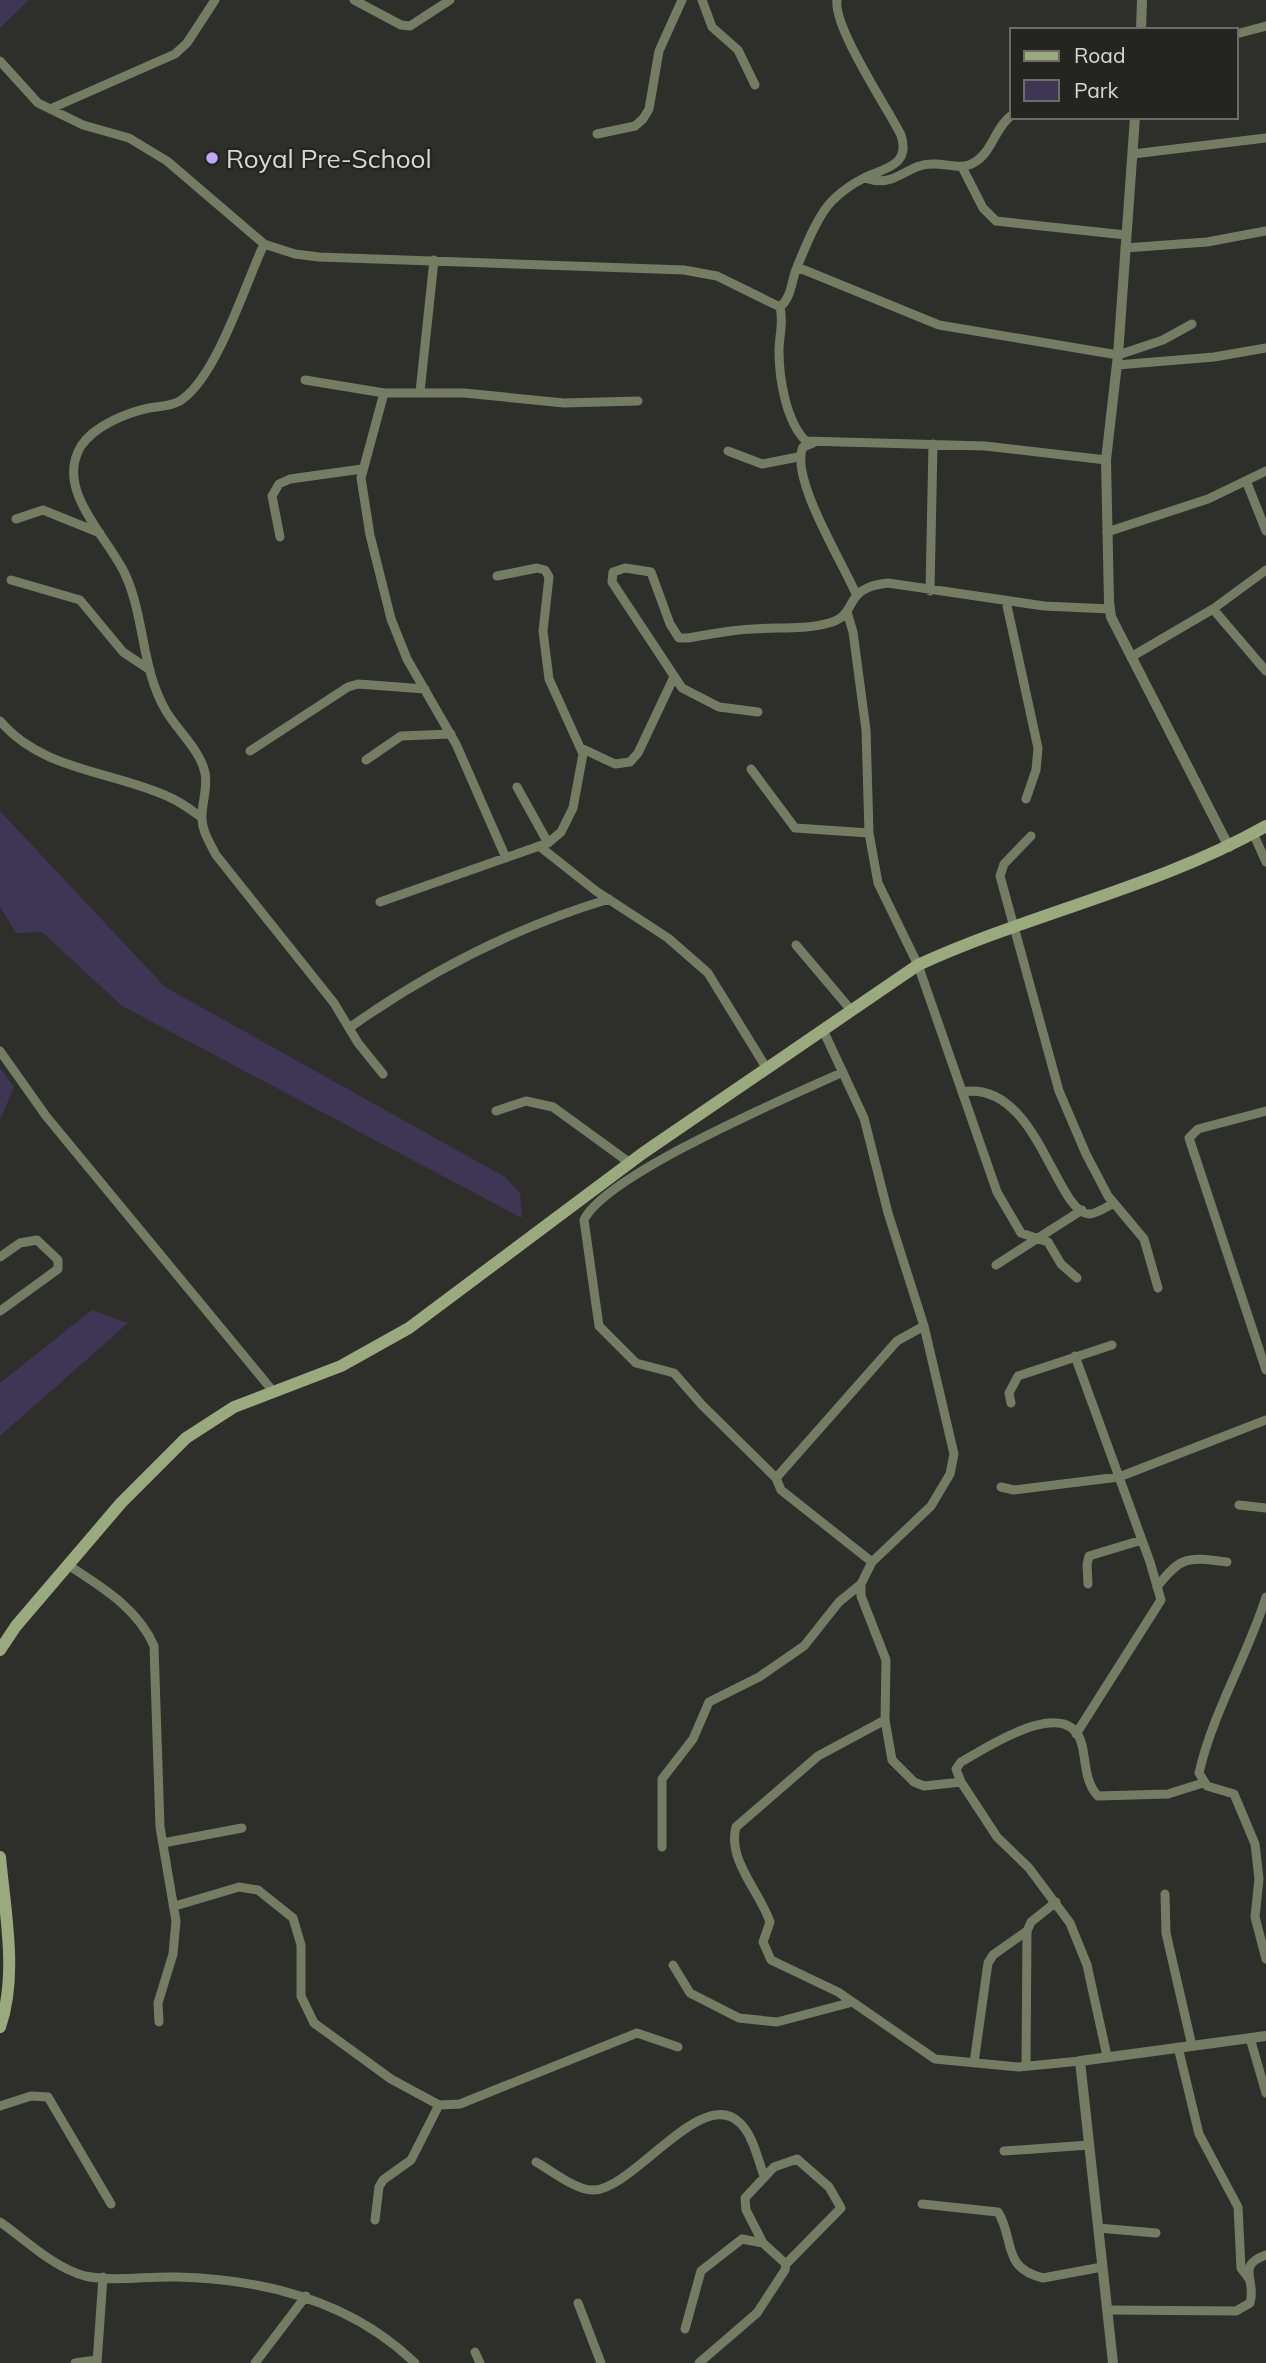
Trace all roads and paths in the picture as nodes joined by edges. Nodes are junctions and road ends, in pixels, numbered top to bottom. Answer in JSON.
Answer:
{"nodes":[{"id":1,"x":215,"y":0,"type":"edge"},
{"id":2,"x":354,"y":0,"type":"edge"},
{"id":3,"x":450,"y":0,"type":"edge"},
{"id":4,"x":682,"y":0,"type":"edge"},
{"id":5,"x":702,"y":0,"type":"edge"},
{"id":6,"x":837,"y":0,"type":"edge"},
{"id":7,"x":1142,"y":0,"type":"edge"},
{"id":8,"x":1266,"y":26,"type":"edge"},
{"id":9,"x":1141,"y":28,"type":"edge"},
{"id":10,"x":1238,"y":33,"type":"edge"},
{"id":11,"x":0,"y":61,"type":"edge"},
{"id":12,"x":755,"y":85,"type":"dead end"},
{"id":13,"x":50,"y":109,"type":"junction"},
{"id":14,"x":1010,"y":117,"type":"edge"},
{"id":15,"x":1135,"y":119,"type":"edge"},
{"id":16,"x":597,"y":134,"type":"dead end"},
{"id":17,"x":1266,"y":138,"type":"edge"},
{"id":18,"x":1133,"y":154,"type":"junction"},
{"id":19,"x":962,"y":167,"type":"junction"},
{"id":20,"x":864,"y":177,"type":"junction"},
{"id":21,"x":1266,"y":231,"type":"edge"},
{"id":22,"x":1126,"y":235,"type":"junction"},
{"id":23,"x":264,"y":244,"type":"junction"},
{"id":24,"x":1125,"y":248,"type":"junction"},
{"id":25,"x":433,"y":260,"type":"junction"},
{"id":26,"x":797,"y":267,"type":"junction"},
{"id":27,"x":780,"y":307,"type":"junction"},
{"id":28,"x":1192,"y":324,"type":"dead end"},
{"id":29,"x":1266,"y":348,"type":"edge"},
{"id":30,"x":1118,"y":360,"type":"junction"},
{"id":31,"x":304,"y":380,"type":"dead end"},
{"id":32,"x":421,"y":392,"type":"junction"},
{"id":33,"x":384,"y":393,"type":"junction"},
{"id":34,"x":638,"y":401,"type":"dead end"},
{"id":35,"x":813,"y":443,"type":"junction"},
{"id":36,"x":933,"y":444,"type":"junction"},
{"id":37,"x":729,"y":451,"type":"dead end"},
{"id":38,"x":799,"y":457,"type":"junction"},
{"id":39,"x":1106,"y":460,"type":"junction"},
{"id":40,"x":362,"y":469,"type":"junction"},
{"id":41,"x":1266,"y":471,"type":"edge"},
{"id":42,"x":1247,"y":483,"type":"junction"},
{"id":43,"x":16,"y":519,"type":"dead end"},
{"id":44,"x":1266,"y":531,"type":"edge"},
{"id":45,"x":1107,"y":532,"type":"junction"},
{"id":46,"x":100,"y":533,"type":"junction"},
{"id":47,"x":280,"y":537,"type":"dead end"},
{"id":48,"x":1266,"y":569,"type":"edge"},
{"id":49,"x":496,"y":576,"type":"dead end"},
{"id":50,"x":11,"y":580,"type":"dead end"},
{"id":51,"x":930,"y":591,"type":"junction"},
{"id":52,"x":856,"y":594,"type":"junction"},
{"id":53,"x":1006,"y":601,"type":"junction"},
{"id":54,"x":1110,"y":608,"type":"junction"},
{"id":55,"x":1213,"y":609,"type":"junction"},
{"id":56,"x":847,"y":612,"type":"junction"},
{"id":57,"x":1131,"y":657,"type":"junction"},
{"id":58,"x":150,"y":670,"type":"junction"},
{"id":59,"x":1266,"y":671,"type":"edge"},
{"id":60,"x":673,"y":679,"type":"junction"},
{"id":61,"x":425,"y":690,"type":"junction"},
{"id":62,"x":758,"y":712,"type":"dead end"},
{"id":63,"x":0,"y":721,"type":"edge"},
{"id":64,"x":451,"y":734,"type":"junction"},
{"id":65,"x":583,"y":749,"type":"junction"},
{"id":66,"x":250,"y":751,"type":"dead end"},
{"id":67,"x":366,"y":760,"type":"dead end"},
{"id":68,"x":751,"y":769,"type":"dead end"},
{"id":69,"x":517,"y":787,"type":"dead end"},
{"id":70,"x":1026,"y":799,"type":"dead end"},
{"id":71,"x":201,"y":817,"type":"junction"},
{"id":72,"x":1266,"y":826,"type":"edge"},
{"id":73,"x":869,"y":832,"type":"junction"},
{"id":74,"x":1253,"y":833,"type":"junction"},
{"id":75,"x":1031,"y":836,"type":"dead end"},
{"id":76,"x":544,"y":845,"type":"junction"},
{"id":77,"x":1229,"y":847,"type":"junction"},
{"id":78,"x":506,"y":858,"type":"junction"},
{"id":79,"x":1266,"y":862,"type":"edge"},
{"id":80,"x":609,"y":900,"type":"junction"},
{"id":81,"x":380,"y":902,"type":"dead end"},
{"id":82,"x":1015,"y":927,"type":"junction"},
{"id":83,"x":796,"y":945,"type":"dead end"},
{"id":84,"x":918,"y":965,"type":"junction"},
{"id":85,"x":851,"y":1010,"type":"junction"},
{"id":86,"x":349,"y":1028,"type":"junction"},
{"id":87,"x":823,"y":1030,"type":"junction"},
{"id":88,"x":0,"y":1051,"type":"edge"},
{"id":89,"x":767,"y":1069,"type":"junction"},
{"id":90,"x":844,"y":1072,"type":"junction"},
{"id":91,"x":383,"y":1074,"type":"dead end"},
{"id":92,"x":962,"y":1092,"type":"junction"},
{"id":93,"x":496,"y":1111,"type":"dead end"},
{"id":94,"x":1266,"y":1111,"type":"edge"},
{"id":95,"x":629,"y":1163,"type":"junction"},
{"id":96,"x":1114,"y":1203,"type":"junction"},
{"id":97,"x":1082,"y":1210,"type":"junction"},
{"id":98,"x":1038,"y":1238,"type":"junction"},
{"id":99,"x":0,"y":1256,"type":"edge"},
{"id":100,"x":996,"y":1265,"type":"dead end"},
{"id":101,"x":1077,"y":1278,"type":"dead end"},
{"id":102,"x":1158,"y":1288,"type":"dead end"},
{"id":103,"x":0,"y":1311,"type":"edge"},
{"id":104,"x":924,"y":1326,"type":"junction"},
{"id":105,"x":1112,"y":1345,"type":"dead end"},
{"id":106,"x":1075,"y":1356,"type":"junction"},
{"id":107,"x":1266,"y":1370,"type":"edge"},
{"id":108,"x":272,"y":1390,"type":"junction"},
{"id":109,"x":1012,"y":1403,"type":"dead end"},
{"id":110,"x":1266,"y":1420,"type":"edge"},
{"id":111,"x":1119,"y":1477,"type":"junction"},
{"id":112,"x":776,"y":1478,"type":"junction"},
{"id":113,"x":1001,"y":1487,"type":"dead end"},
{"id":114,"x":1239,"y":1505,"type":"dead end"},
{"id":115,"x":1266,"y":1508,"type":"edge"},
{"id":116,"x":1142,"y":1540,"type":"junction"},
{"id":117,"x":872,"y":1562,"type":"junction"},
{"id":118,"x":1227,"y":1562,"type":"dead end"},
{"id":119,"x":68,"y":1565,"type":"junction"},
{"id":120,"x":861,"y":1584,"type":"junction"},
{"id":121,"x":1088,"y":1584,"type":"dead end"},
{"id":122,"x":1157,"y":1587,"type":"junction"},
{"id":123,"x":1266,"y":1597,"type":"edge"},
{"id":124,"x":0,"y":1650,"type":"edge"},
{"id":125,"x":885,"y":1720,"type":"junction"},
{"id":126,"x":1076,"y":1734,"type":"junction"},
{"id":127,"x":961,"y":1782,"type":"junction"},
{"id":128,"x":1203,"y":1783,"type":"junction"},
{"id":129,"x":242,"y":1828,"type":"dead end"},
{"id":130,"x":163,"y":1843,"type":"junction"},
{"id":131,"x":662,"y":1847,"type":"dead end"},
{"id":132,"x":0,"y":1857,"type":"edge"},
{"id":133,"x":1164,"y":1894,"type":"dead end"},
{"id":134,"x":1056,"y":1902,"type":"junction"},
{"id":135,"x":175,"y":1906,"type":"junction"},
{"id":136,"x":1027,"y":1931,"type":"junction"},
{"id":137,"x":1266,"y":1959,"type":"edge"},
{"id":138,"x":673,"y":1965,"type":"dead end"},
{"id":139,"x":849,"y":2003,"type":"junction"},
{"id":140,"x":159,"y":2022,"type":"dead end"},
{"id":141,"x":0,"y":2027,"type":"edge"},
{"id":142,"x":1266,"y":2036,"type":"edge"},
{"id":143,"x":1250,"y":2038,"type":"junction"},
{"id":144,"x":1192,"y":2046,"type":"junction"},
{"id":145,"x":678,"y":2047,"type":"dead end"},
{"id":146,"x":1178,"y":2047,"type":"junction"},
{"id":147,"x":1107,"y":2056,"type":"junction"},
{"id":148,"x":1080,"y":2061,"type":"junction"},
{"id":149,"x":974,"y":2063,"type":"junction"},
{"id":150,"x":1026,"y":2066,"type":"junction"},
{"id":151,"x":1266,"y":2094,"type":"edge"},
{"id":152,"x":439,"y":2105,"type":"junction"},
{"id":153,"x":0,"y":2106,"type":"edge"},
{"id":154,"x":1089,"y":2145,"type":"junction"},
{"id":155,"x":1004,"y":2151,"type":"dead end"},
{"id":156,"x":536,"y":2162,"type":"dead end"},
{"id":157,"x":764,"y":2176,"type":"junction"},
{"id":158,"x":111,"y":2204,"type":"dead end"},
{"id":159,"x":922,"y":2204,"type":"dead end"},
{"id":160,"x":375,"y":2220,"type":"dead end"},
{"id":161,"x":0,"y":2222,"type":"edge"},
{"id":162,"x":1098,"y":2228,"type":"junction"},
{"id":163,"x":1156,"y":2233,"type":"dead end"},
{"id":164,"x":763,"y":2243,"type":"junction"},
{"id":165,"x":1266,"y":2255,"type":"edge"},
{"id":166,"x":786,"y":2264,"type":"junction"},
{"id":167,"x":1102,"y":2267,"type":"junction"},
{"id":168,"x":103,"y":2277,"type":"junction"},
{"id":169,"x":1250,"y":2280,"type":"junction"},
{"id":170,"x":306,"y":2296,"type":"junction"},
{"id":171,"x":578,"y":2303,"type":"dead end"},
{"id":172,"x":1107,"y":2310,"type":"junction"},
{"id":173,"x":685,"y":2329,"type":"dead end"},
{"id":174,"x":475,"y":2352,"type":"dead end"},
{"id":175,"x":96,"y":2362,"type":"edge"},
{"id":176,"x":75,"y":2363,"type":"edge"},
{"id":177,"x":255,"y":2363,"type":"edge"},
{"id":178,"x":415,"y":2363,"type":"edge"},
{"id":179,"x":480,"y":2363,"type":"edge"},
{"id":180,"x":601,"y":2363,"type":"edge"},
{"id":181,"x":699,"y":2363,"type":"edge"},
{"id":182,"x":1112,"y":2363,"type":"edge"}],
"edges":[{"from":1,"to":13,"type":"street"},
{"from":2,"to":3,"type":"street"},
{"from":4,"to":16,"type":"street"},
{"from":5,"to":12,"type":"street"},
{"from":6,"to":20,"type":"street"},
{"from":7,"to":9,"type":"street"},
{"from":8,"to":10,"type":"street"},
{"from":11,"to":13,"type":"street"},
{"from":13,"to":23,"type":"street"},
{"from":14,"to":19,"type":"street"},
{"from":15,"to":18,"type":"street"},
{"from":17,"to":18,"type":"street"},
{"from":18,"to":22,"type":"street"},
{"from":19,"to":20,"type":"street"},
{"from":19,"to":22,"type":"street"},
{"from":20,"to":26,"type":"street"},
{"from":21,"to":24,"type":"street"},
{"from":22,"to":24,"type":"street"},
{"from":23,"to":25,"type":"street"},
{"from":23,"to":46,"type":"street"},
{"from":24,"to":30,"type":"street"},
{"from":25,"to":27,"type":"street"},
{"from":25,"to":32,"type":"street"},
{"from":26,"to":27,"type":"street"},
{"from":26,"to":30,"type":"street"},
{"from":27,"to":35,"type":"street"},
{"from":28,"to":30,"type":"street"},
{"from":29,"to":30,"type":"street"},
{"from":30,"to":39,"type":"street"},
{"from":31,"to":33,"type":"street"},
{"from":32,"to":33,"type":"street"},
{"from":32,"to":34,"type":"street"},
{"from":33,"to":40,"type":"street"},
{"from":35,"to":36,"type":"street"},
{"from":35,"to":38,"type":"street"},
{"from":36,"to":39,"type":"street"},
{"from":36,"to":51,"type":"street"},
{"from":37,"to":38,"type":"street"},
{"from":38,"to":52,"type":"street"},
{"from":39,"to":45,"type":"street"},
{"from":40,"to":47,"type":"street"},
{"from":40,"to":61,"type":"street"},
{"from":41,"to":42,"type":"street"},
{"from":42,"to":44,"type":"street"},
{"from":42,"to":45,"type":"street"},
{"from":43,"to":46,"type":"street"},
{"from":45,"to":54,"type":"street"},
{"from":46,"to":58,"type":"street"},
{"from":48,"to":55,"type":"street"},
{"from":49,"to":65,"type":"street"},
{"from":50,"to":58,"type":"street"},
{"from":51,"to":52,"type":"street"},
{"from":51,"to":53,"type":"street"},
{"from":52,"to":56,"type":"street"},
{"from":53,"to":54,"type":"street"},
{"from":53,"to":70,"type":"street"},
{"from":54,"to":57,"type":"street"},
{"from":55,"to":57,"type":"street"},
{"from":55,"to":59,"type":"street"},
{"from":56,"to":60,"type":"street"},
{"from":56,"to":73,"type":"street"},
{"from":57,"to":77,"type":"street"},
{"from":58,"to":71,"type":"street"},
{"from":60,"to":62,"type":"street"},
{"from":60,"to":65,"type":"street"},
{"from":61,"to":64,"type":"street"},
{"from":61,"to":66,"type":"street"},
{"from":63,"to":71,"type":"street"},
{"from":64,"to":67,"type":"street"},
{"from":64,"to":78,"type":"street"},
{"from":65,"to":76,"type":"street"},
{"from":68,"to":73,"type":"street"},
{"from":69,"to":76,"type":"street"},
{"from":71,"to":86,"type":"street"},
{"from":72,"to":74,"type":"main road"},
{"from":73,"to":84,"type":"street"},
{"from":74,"to":77,"type":"main road"},
{"from":74,"to":79,"type":"street"},
{"from":75,"to":82,"type":"street"},
{"from":76,"to":78,"type":"street"},
{"from":76,"to":80,"type":"street"},
{"from":77,"to":82,"type":"main road"},
{"from":78,"to":81,"type":"street"},
{"from":80,"to":86,"type":"street"},
{"from":80,"to":89,"type":"street"},
{"from":82,"to":84,"type":"main road"},
{"from":82,"to":96,"type":"street"},
{"from":83,"to":85,"type":"street"},
{"from":84,"to":85,"type":"main road"},
{"from":84,"to":92,"type":"street"},
{"from":85,"to":87,"type":"main road"},
{"from":86,"to":91,"type":"street"},
{"from":87,"to":89,"type":"main road"},
{"from":87,"to":90,"type":"street"},
{"from":88,"to":108,"type":"street"},
{"from":89,"to":95,"type":"main road"},
{"from":90,"to":104,"type":"street"},
{"from":90,"to":112,"type":"street"},
{"from":92,"to":97,"type":"street"},
{"from":92,"to":98,"type":"street"},
{"from":93,"to":95,"type":"street"},
{"from":94,"to":107,"type":"street"},
{"from":95,"to":108,"type":"main road"},
{"from":96,"to":97,"type":"street"},
{"from":96,"to":102,"type":"street"},
{"from":97,"to":98,"type":"street"},
{"from":98,"to":100,"type":"street"},
{"from":98,"to":101,"type":"street"},
{"from":99,"to":103,"type":"street"},
{"from":104,"to":112,"type":"street"},
{"from":104,"to":117,"type":"street"},
{"from":105,"to":106,"type":"street"},
{"from":106,"to":109,"type":"street"},
{"from":106,"to":111,"type":"street"},
{"from":108,"to":119,"type":"main road"},
{"from":110,"to":111,"type":"street"},
{"from":111,"to":113,"type":"street"},
{"from":111,"to":116,"type":"street"},
{"from":112,"to":117,"type":"street"},
{"from":114,"to":115,"type":"street"},
{"from":116,"to":121,"type":"street"},
{"from":116,"to":122,"type":"street"},
{"from":117,"to":120,"type":"street"},
{"from":118,"to":122,"type":"street"},
{"from":119,"to":124,"type":"main road"},
{"from":119,"to":130,"type":"street"},
{"from":120,"to":125,"type":"street"},
{"from":120,"to":131,"type":"street"},
{"from":122,"to":126,"type":"street"},
{"from":123,"to":128,"type":"street"},
{"from":125,"to":127,"type":"street"},
{"from":125,"to":139,"type":"street"},
{"from":126,"to":127,"type":"street"},
{"from":126,"to":128,"type":"street"},
{"from":127,"to":134,"type":"street"},
{"from":128,"to":137,"type":"street"},
{"from":129,"to":130,"type":"street"},
{"from":130,"to":135,"type":"street"},
{"from":132,"to":141,"type":"main road"},
{"from":133,"to":144,"type":"street"},
{"from":134,"to":136,"type":"street"},
{"from":134,"to":147,"type":"street"},
{"from":135,"to":140,"type":"street"},
{"from":135,"to":152,"type":"street"},
{"from":136,"to":149,"type":"street"},
{"from":136,"to":150,"type":"street"},
{"from":138,"to":139,"type":"street"},
{"from":139,"to":149,"type":"street"},
{"from":142,"to":143,"type":"street"},
{"from":143,"to":144,"type":"street"},
{"from":143,"to":151,"type":"street"},
{"from":144,"to":146,"type":"street"},
{"from":145,"to":152,"type":"street"},
{"from":146,"to":147,"type":"street"},
{"from":146,"to":169,"type":"street"},
{"from":147,"to":148,"type":"street"},
{"from":148,"to":150,"type":"street"},
{"from":148,"to":154,"type":"street"},
{"from":149,"to":150,"type":"street"},
{"from":152,"to":160,"type":"street"},
{"from":153,"to":158,"type":"street"},
{"from":154,"to":155,"type":"street"},
{"from":154,"to":162,"type":"street"},
{"from":156,"to":157,"type":"street"},
{"from":157,"to":164,"type":"street"},
{"from":157,"to":166,"type":"street"},
{"from":159,"to":167,"type":"street"},
{"from":161,"to":168,"type":"street"},
{"from":162,"to":163,"type":"street"},
{"from":162,"to":167,"type":"street"},
{"from":164,"to":166,"type":"street"},
{"from":164,"to":173,"type":"street"},
{"from":165,"to":169,"type":"street"},
{"from":166,"to":181,"type":"street"},
{"from":167,"to":172,"type":"street"},
{"from":168,"to":170,"type":"street"},
{"from":168,"to":175,"type":"street"},
{"from":169,"to":172,"type":"street"},
{"from":170,"to":177,"type":"street"},
{"from":170,"to":178,"type":"street"},
{"from":171,"to":180,"type":"street"},
{"from":172,"to":182,"type":"street"},
{"from":174,"to":179,"type":"street"},
{"from":175,"to":176,"type":"street"}]}
